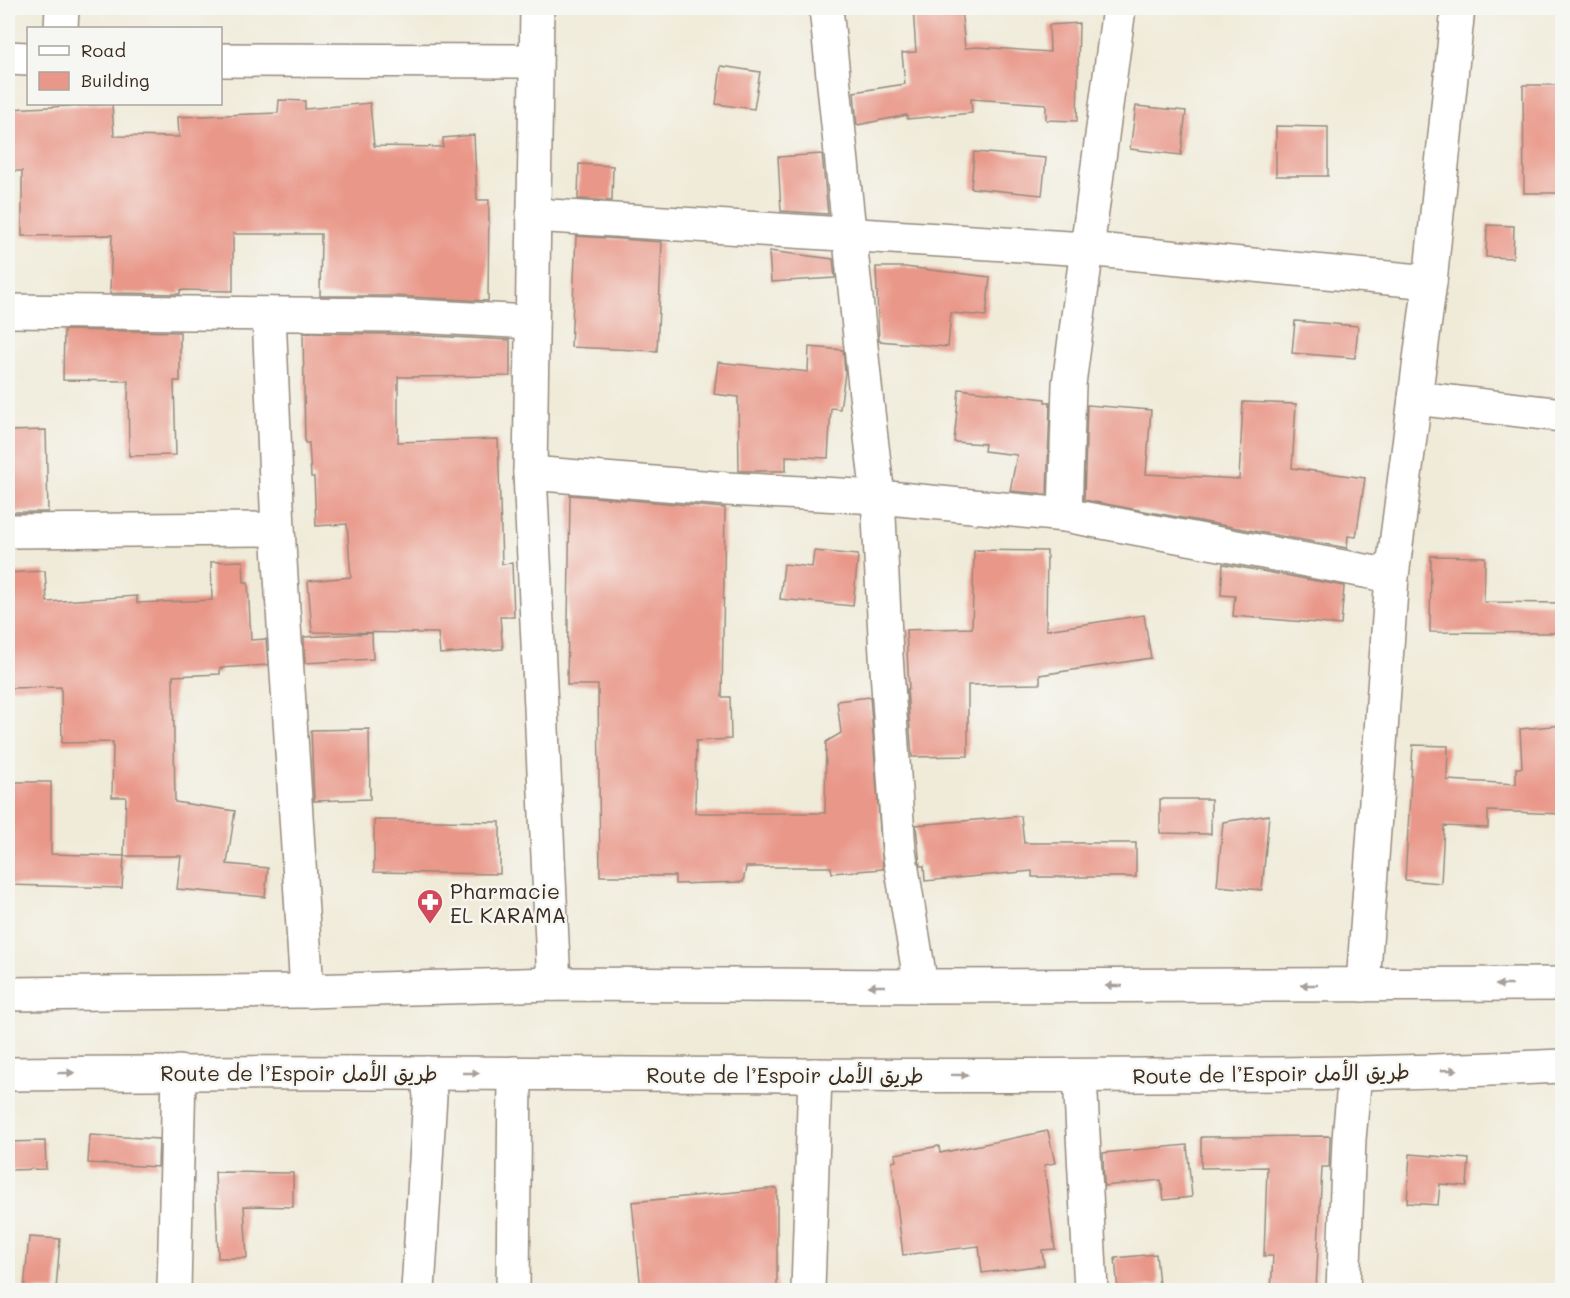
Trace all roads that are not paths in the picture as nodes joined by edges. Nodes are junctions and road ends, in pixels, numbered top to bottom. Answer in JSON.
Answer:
{"nodes":[{"id":1,"x":62,"y":8,"type":"edge"},
{"id":2,"x":537,"y":8,"type":"edge"},
{"id":3,"x":826,"y":8,"type":"edge"},
{"id":4,"x":1119,"y":8,"type":"edge"},
{"id":5,"x":1458,"y":8,"type":"edge"},
{"id":6,"x":61,"y":27,"type":"edge"},
{"id":7,"x":8,"y":58,"type":"edge"},
{"id":8,"x":27,"y":59,"type":"edge"},
{"id":9,"x":222,"y":60,"type":"edge"},
{"id":10,"x":535,"y":61,"type":"junction"},
{"id":11,"x":532,"y":215,"type":"junction"},
{"id":12,"x":851,"y":236,"type":"junction"},
{"id":13,"x":1086,"y":249,"type":"junction"},
{"id":14,"x":1430,"y":282,"type":"junction"},
{"id":15,"x":8,"y":311,"type":"edge"},
{"id":16,"x":269,"y":314,"type":"junction"},
{"id":17,"x":531,"y":322,"type":"junction"},
{"id":18,"x":1415,"y":398,"type":"junction"},
{"id":19,"x":1563,"y":415,"type":"edge"},
{"id":20,"x":530,"y":473,"type":"junction"},
{"id":21,"x":878,"y":497,"type":"junction"},
{"id":22,"x":1065,"y":515,"type":"junction"},
{"id":23,"x":278,"y":529,"type":"junction"},
{"id":24,"x":8,"y":531,"type":"edge"},
{"id":25,"x":1392,"y":576,"type":"junction"},
{"id":26,"x":554,"y":984,"type":"junction"},
{"id":27,"x":1563,"y":984,"type":"edge"},
{"id":28,"x":1363,"y":985,"type":"junction"},
{"id":29,"x":921,"y":986,"type":"junction"},
{"id":30,"x":307,"y":991,"type":"junction"},
{"id":31,"x":8,"y":994,"type":"edge"},
{"id":32,"x":1563,"y":1066,"type":"edge"},
{"id":33,"x":179,"y":1072,"type":"junction"},
{"id":34,"x":427,"y":1073,"type":"junction"},
{"id":35,"x":515,"y":1073,"type":"junction"},
{"id":36,"x":1355,"y":1073,"type":"junction"},
{"id":37,"x":8,"y":1074,"type":"edge"},
{"id":38,"x":815,"y":1075,"type":"junction"},
{"id":39,"x":1080,"y":1077,"type":"junction"},
{"id":40,"x":174,"y":1290,"type":"edge"},
{"id":41,"x":418,"y":1290,"type":"edge"},
{"id":42,"x":513,"y":1290,"type":"edge"},
{"id":43,"x":808,"y":1290,"type":"edge"},
{"id":44,"x":1091,"y":1290,"type":"edge"},
{"id":45,"x":1343,"y":1290,"type":"edge"}],
"edges":[{"from":1,"to":6,"type":"main road"},
{"from":2,"to":10,"type":"main road"},
{"from":3,"to":12,"type":"main road"},
{"from":4,"to":13,"type":"main road"},
{"from":5,"to":14,"type":"main road"},
{"from":7,"to":8,"type":"main road"},
{"from":9,"to":10,"type":"main road"},
{"from":10,"to":11,"type":"main road"},
{"from":11,"to":12,"type":"main road"},
{"from":11,"to":17,"type":"main road"},
{"from":12,"to":13,"type":"main road"},
{"from":12,"to":21,"type":"main road"},
{"from":13,"to":14,"type":"main road"},
{"from":13,"to":22,"type":"main road"},
{"from":14,"to":18,"type":"main road"},
{"from":15,"to":16,"type":"main road"},
{"from":16,"to":17,"type":"main road"},
{"from":16,"to":23,"type":"main road"},
{"from":17,"to":20,"type":"main road"},
{"from":18,"to":19,"type":"main road"},
{"from":18,"to":25,"type":"main road"},
{"from":20,"to":21,"type":"main road"},
{"from":20,"to":26,"type":"main road"},
{"from":21,"to":22,"type":"main road"},
{"from":21,"to":29,"type":"main road"},
{"from":22,"to":25,"type":"main road"},
{"from":23,"to":24,"type":"main road"},
{"from":23,"to":30,"type":"main road"},
{"from":25,"to":28,"type":"main road"},
{"from":29,"to":26,"type":"main road","one_way":true},
{"from":26,"to":30,"type":"main road"},
{"from":27,"to":28,"type":"main road","one_way":true},
{"from":28,"to":29,"type":"main road","one_way":true},
{"from":30,"to":31,"type":"main road"},
{"from":36,"to":32,"type":"main road","name":"Route de l’Espoir طريق الأمل","one_way":true},
{"from":33,"to":34,"type":"main road","name":"Route de l’Espoir طريق الأمل"},
{"from":37,"to":33,"type":"main road","name":"Route de l’Espoir طريق الأمل","one_way":true},
{"from":33,"to":40,"type":"main road"},
{"from":34,"to":35,"type":"main road","name":"Route de l’Espoir طريق الأمل","one_way":true},
{"from":34,"to":41,"type":"main road"},
{"from":35,"to":38,"type":"main road","name":"Route de l’Espoir طريق الأمل"},
{"from":35,"to":42,"type":"main road"},
{"from":36,"to":39,"type":"main road","name":"Route de l’Espoir طريق الأمل"},
{"from":36,"to":45,"type":"main road"},
{"from":38,"to":39,"type":"main road","name":"Route de l’Espoir طريق الأمل","one_way":true},
{"from":38,"to":43,"type":"main road"},
{"from":39,"to":44,"type":"main road"}]}
